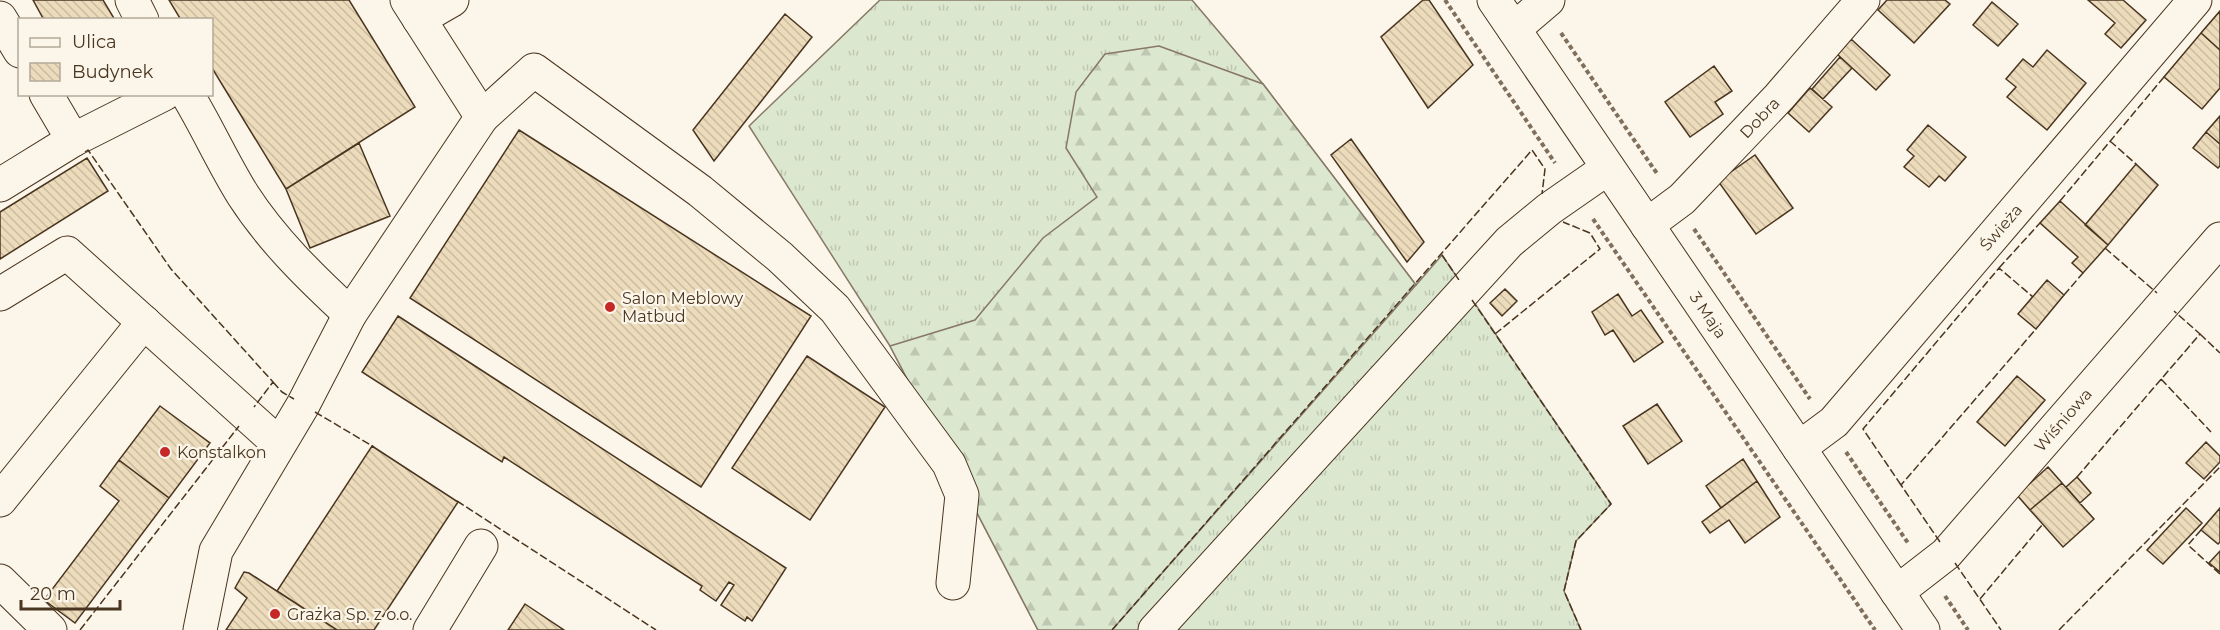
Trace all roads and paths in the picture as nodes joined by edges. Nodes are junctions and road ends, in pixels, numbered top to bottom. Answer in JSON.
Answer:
{"nodes":[{"id":1,"x":132,"y":0,"type":"edge"},
{"id":2,"x":452,"y":0,"type":"edge"},
{"id":3,"x":1445,"y":0,"type":"edge"},
{"id":4,"x":1494,"y":0,"type":"edge"},
{"id":5,"x":1548,"y":0,"type":"edge"},
{"id":6,"x":1863,"y":0,"type":"edge"},
{"id":7,"x":2195,"y":0,"type":"edge"},
{"id":8,"x":413,"y":10,"type":"edge"},
{"id":9,"x":0,"y":18,"type":"edge"},
{"id":10,"x":141,"y":18,"type":"edge"},
{"id":11,"x":1514,"y":29,"type":"junction"},
{"id":12,"x":18,"y":48,"type":"edge"},
{"id":13,"x":47,"y":96,"type":"edge"},
{"id":14,"x":160,"y":96,"type":"edge"},
{"id":15,"x":188,"y":96,"type":"edge"},
{"id":16,"x":482,"y":117,"type":"junction"},
{"id":17,"x":73,"y":140,"type":"junction"},
{"id":18,"x":1608,"y":168,"type":"junction"},
{"id":19,"x":0,"y":186,"type":"edge"},
{"id":20,"x":1574,"y":191,"type":"junction"},
{"id":21,"x":1647,"y":225,"type":"junction"},
{"id":22,"x":2220,"y":239,"type":"edge"},
{"id":23,"x":0,"y":294,"type":"edge"},
{"id":24,"x":350,"y":314,"type":"junction"},
{"id":25,"x":144,"y":322,"type":"junction"},
{"id":26,"x":279,"y":444,"type":"junction"},
{"id":27,"x":1799,"y":448,"type":"junction"},
{"id":28,"x":1844,"y":449,"type":"dead end"},
{"id":29,"x":0,"y":500,"type":"edge"},
{"id":30,"x":482,"y":546,"type":"dead end"},
{"id":31,"x":1927,"y":570,"type":"junction"},
{"id":32,"x":0,"y":581,"type":"edge"},
{"id":33,"x":953,"y":583,"type":"dead end"},
{"id":34,"x":1897,"y":592,"type":"junction"},
{"id":35,"x":50,"y":630,"type":"edge"},
{"id":36,"x":200,"y":630,"type":"edge"},
{"id":37,"x":430,"y":630,"type":"edge"},
{"id":38,"x":1155,"y":630,"type":"edge"},
{"id":39,"x":1875,"y":630,"type":"edge"},
{"id":40,"x":1923,"y":630,"type":"edge"},
{"id":41,"x":1968,"y":630,"type":"edge"}],
"edges":[{"from":1,"to":10,"type":"street"},
{"from":2,"to":8,"type":"street"},
{"from":3,"to":20,"type":"path"},
{"from":4,"to":11,"type":"street","name":"3 Maja"},
{"from":5,"to":11,"type":"street"},
{"from":6,"to":21,"type":"street","name":"Dobra"},
{"from":7,"to":27,"type":"street","name":"Świeża"},
{"from":8,"to":16,"type":"street"},
{"from":9,"to":12,"type":"street"},
{"from":11,"to":18,"type":"street","name":"3 Maja"},
{"from":13,"to":17,"type":"street"},
{"from":14,"to":17,"type":"street"},
{"from":15,"to":24,"type":"street"},
{"from":16,"to":24,"type":"street"},
{"from":16,"to":33,"type":"street"},
{"from":17,"to":19,"type":"street"},
{"from":18,"to":20,"type":"street"},
{"from":18,"to":21,"type":"street","name":"3 Maja"},
{"from":20,"to":38,"type":"street"},
{"from":20,"to":39,"type":"path"},
{"from":21,"to":27,"type":"street","name":"3 Maja"},
{"from":22,"to":31,"type":"street","name":"Wiśniowa"},
{"from":23,"to":25,"type":"street"},
{"from":24,"to":26,"type":"street"},
{"from":25,"to":26,"type":"street"},
{"from":25,"to":29,"type":"street"},
{"from":26,"to":36,"type":"street"},
{"from":27,"to":34,"type":"street","name":"3 Maja"},
{"from":28,"to":31,"type":"path"},
{"from":30,"to":37,"type":"street"},
{"from":31,"to":34,"type":"street","name":"Wiśniowa"},
{"from":31,"to":41,"type":"path"},
{"from":32,"to":35,"type":"street"},
{"from":34,"to":40,"type":"street","name":"3 Maja"}]}
